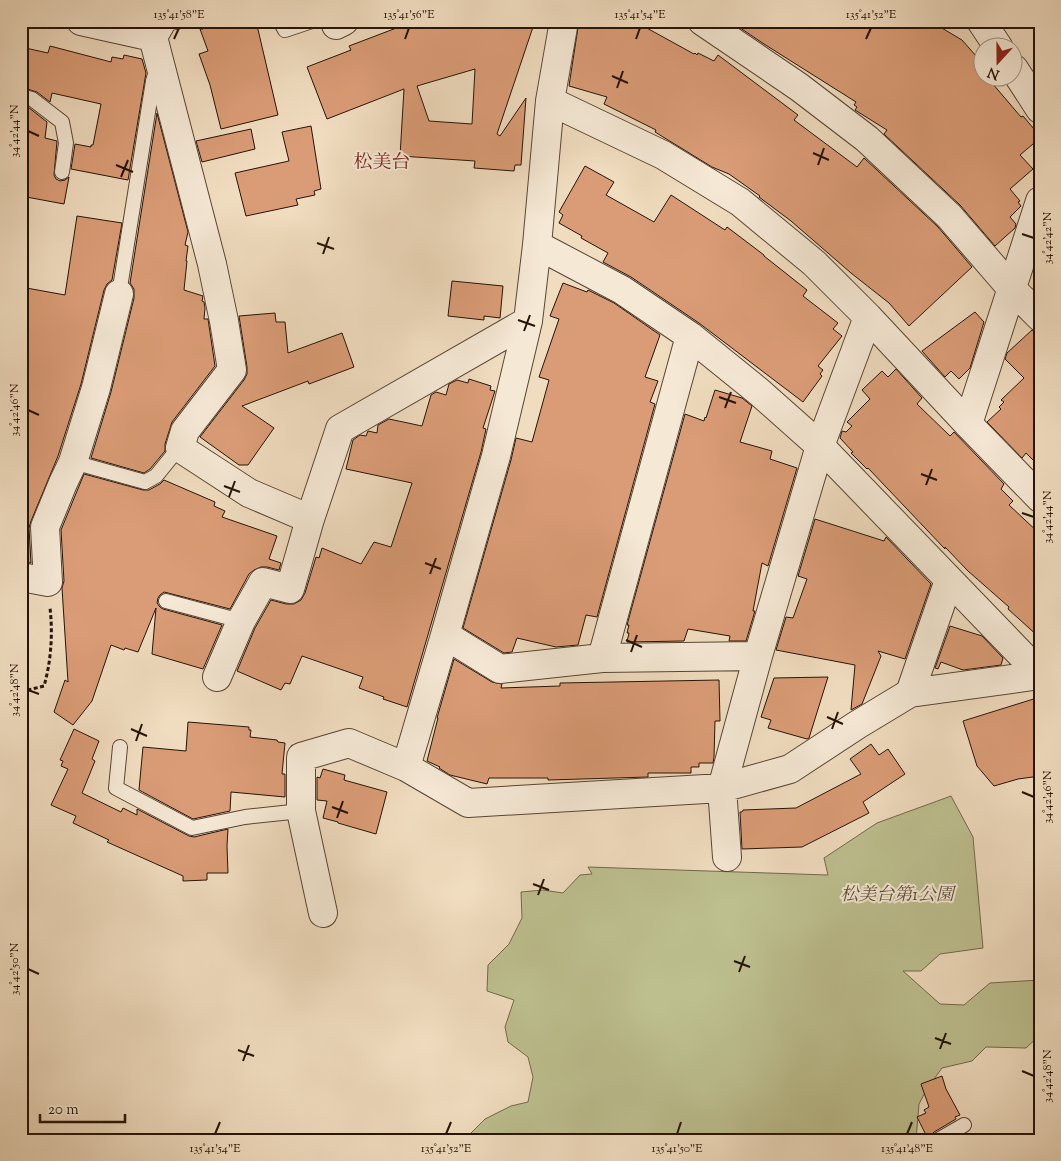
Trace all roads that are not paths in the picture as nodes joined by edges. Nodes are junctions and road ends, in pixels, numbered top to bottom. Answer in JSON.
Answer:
{"nodes":[{"id":1,"x":81,"y":21,"type":"edge"},
{"id":2,"x":280,"y":21,"type":"edge"},
{"id":3,"x":564,"y":21,"type":"edge"},
{"id":4,"x":702,"y":21,"type":"edge"},
{"id":5,"x":331,"y":22,"type":"edge"},
{"id":6,"x":163,"y":33,"type":"edge"},
{"id":7,"x":1024,"y":85,"type":"edge"},
{"id":8,"x":21,"y":96,"type":"edge"},
{"id":9,"x":550,"y":101,"type":"junction"},
{"id":10,"x":1040,"y":109,"type":"edge"},
{"id":11,"x":62,"y":172,"type":"dead end"},
{"id":12,"x":1040,"y":201,"type":"edge"},
{"id":13,"x":537,"y":245,"type":"junction"},
{"id":14,"x":1012,"y":289,"type":"junction"},
{"id":15,"x":119,"y":294,"type":"joint"},
{"id":16,"x":868,"y":317,"type":"junction"},
{"id":17,"x":1040,"y":317,"type":"edge"},
{"id":18,"x":528,"y":321,"type":"junction"},
{"id":19,"x":690,"y":336,"type":"junction"},
{"id":20,"x":968,"y":424,"type":"junction"},
{"id":21,"x":820,"y":446,"type":"junction"},
{"id":22,"x":180,"y":448,"type":"junction"},
{"id":23,"x":73,"y":462,"type":"junction"},
{"id":24,"x":1040,"y":498,"type":"edge"},
{"id":25,"x":310,"y":519,"type":"junction"},
{"id":26,"x":21,"y":577,"type":"edge"},
{"id":27,"x":949,"y":580,"type":"junction"},
{"id":28,"x":166,"y":601,"type":"dead end"},
{"id":29,"x":241,"y":621,"type":"junction"},
{"id":30,"x":445,"y":635,"type":"junction"},
{"id":31,"x":758,"y":656,"type":"junction"},
{"id":32,"x":602,"y":658,"type":"junction"},
{"id":33,"x":1040,"y":674,"type":"edge"},
{"id":34,"x":217,"y":677,"type":"dead end"},
{"id":35,"x":910,"y":693,"type":"junction"},
{"id":36,"x":120,"y":747,"type":"dead end"},
{"id":37,"x":406,"y":767,"type":"junction"},
{"id":38,"x":722,"y":788,"type":"junction"},
{"id":39,"x":301,"y":811,"type":"junction"},
{"id":40,"x":727,"y":857,"type":"dead end"},
{"id":41,"x":323,"y":913,"type":"dead end"},
{"id":42,"x":964,"y":1125,"type":"dead end"},
{"id":43,"x":938,"y":1140,"type":"edge"}],
"edges":[{"from":1,"to":6,"type":"street"},
{"from":2,"to":5,"type":"lane"},
{"from":3,"to":9,"type":"street"},
{"from":4,"to":14,"type":"street"},
{"from":6,"to":15,"type":"lane"},
{"from":6,"to":22,"type":"street"},
{"from":7,"to":10,"type":"street"},
{"from":8,"to":11,"type":"lane"},
{"from":9,"to":13,"type":"street"},
{"from":9,"to":16,"type":"street"},
{"from":12,"to":14,"type":"street"},
{"from":13,"to":18,"type":"street"},
{"from":13,"to":19,"type":"street"},
{"from":14,"to":17,"type":"street"},
{"from":14,"to":20,"type":"street"},
{"from":15,"to":23,"type":"street"},
{"from":16,"to":20,"type":"street"},
{"from":16,"to":21,"type":"street"},
{"from":18,"to":25,"type":"street"},
{"from":18,"to":30,"type":"street"},
{"from":19,"to":21,"type":"street"},
{"from":19,"to":32,"type":"street"},
{"from":20,"to":24,"type":"street"},
{"from":21,"to":27,"type":"street"},
{"from":21,"to":31,"type":"street"},
{"from":22,"to":23,"type":"lane"},
{"from":22,"to":25,"type":"street"},
{"from":23,"to":26,"type":"street"},
{"from":25,"to":29,"type":"street"},
{"from":27,"to":33,"type":"street"},
{"from":27,"to":35,"type":"street"},
{"from":28,"to":29,"type":"lane"},
{"from":29,"to":34,"type":"street"},
{"from":30,"to":32,"type":"street"},
{"from":30,"to":37,"type":"street"},
{"from":31,"to":32,"type":"street"},
{"from":31,"to":38,"type":"street"},
{"from":33,"to":35,"type":"street"},
{"from":35,"to":38,"type":"street"},
{"from":36,"to":39,"type":"lane"},
{"from":37,"to":38,"type":"street"},
{"from":37,"to":39,"type":"street"},
{"from":38,"to":40,"type":"street"},
{"from":39,"to":41,"type":"street"},
{"from":42,"to":43,"type":"lane"}]}
